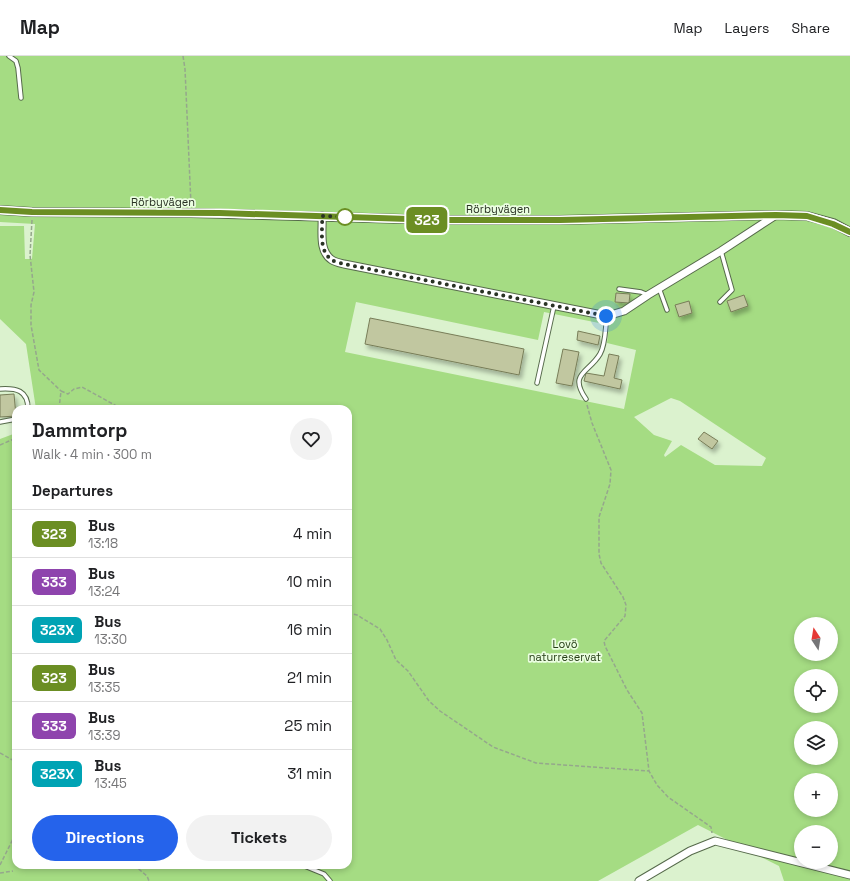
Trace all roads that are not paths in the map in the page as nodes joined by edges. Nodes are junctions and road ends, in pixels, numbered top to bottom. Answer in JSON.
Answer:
{"nodes":[{"id":1,"x":9,"y":56,"type":"edge"},
{"id":2,"x":21,"y":98,"type":"dead end"},
{"id":3,"x":0,"y":210,"type":"edge"},
{"id":4,"x":776,"y":215,"type":"junction"},
{"id":5,"x":322,"y":216,"type":"junction"},
{"id":6,"x":850,"y":232,"type":"edge"},
{"id":7,"x":721,"y":251,"type":"junction"},
{"id":8,"x":619,"y":288,"type":"dead end"},
{"id":9,"x":658,"y":288,"type":"junction"},
{"id":10,"x":648,"y":295,"type":"junction"},
{"id":11,"x":720,"y":302,"type":"dead end"},
{"id":12,"x":554,"y":306,"type":"junction"},
{"id":13,"x":666,"y":310,"type":"dead end"},
{"id":14,"x":606,"y":316,"type":"junction"},
{"id":15,"x":537,"y":383,"type":"dead end"},
{"id":16,"x":0,"y":389,"type":"edge"},
{"id":17,"x":586,"y":399,"type":"road end"},
{"id":18,"x":27,"y":405,"type":"edge"},
{"id":19,"x":12,"y":420,"type":"edge"},
{"id":20,"x":0,"y":422,"type":"edge"},
{"id":21,"x":312,"y":869,"type":"edge"},
{"id":22,"x":850,"y":875,"type":"edge"},
{"id":23,"x":330,"y":881,"type":"edge"},
{"id":24,"x":639,"y":881,"type":"edge"}],
"edges":[{"from":1,"to":2,"type":"lane"},
{"from":3,"to":5,"type":"street","name":"Rörbyvägen"},
{"from":4,"to":5,"type":"street","name":"Rörbyvägen"},
{"from":4,"to":6,"type":"street","name":"Rörbyvägen"},
{"from":4,"to":7,"type":"street"},
{"from":5,"to":12,"type":"street"},
{"from":7,"to":9,"type":"street"},
{"from":7,"to":11,"type":"lane"},
{"from":8,"to":10,"type":"lane"},
{"from":9,"to":10,"type":"street"},
{"from":9,"to":13,"type":"lane"},
{"from":10,"to":14,"type":"street"},
{"from":12,"to":14,"type":"street"},
{"from":12,"to":15,"type":"lane"},
{"from":14,"to":17,"type":"lane"},
{"from":16,"to":18,"type":"lane"},
{"from":19,"to":20,"type":"lane"},
{"from":21,"to":23,"type":"lane"},
{"from":22,"to":24,"type":"street"}]}
